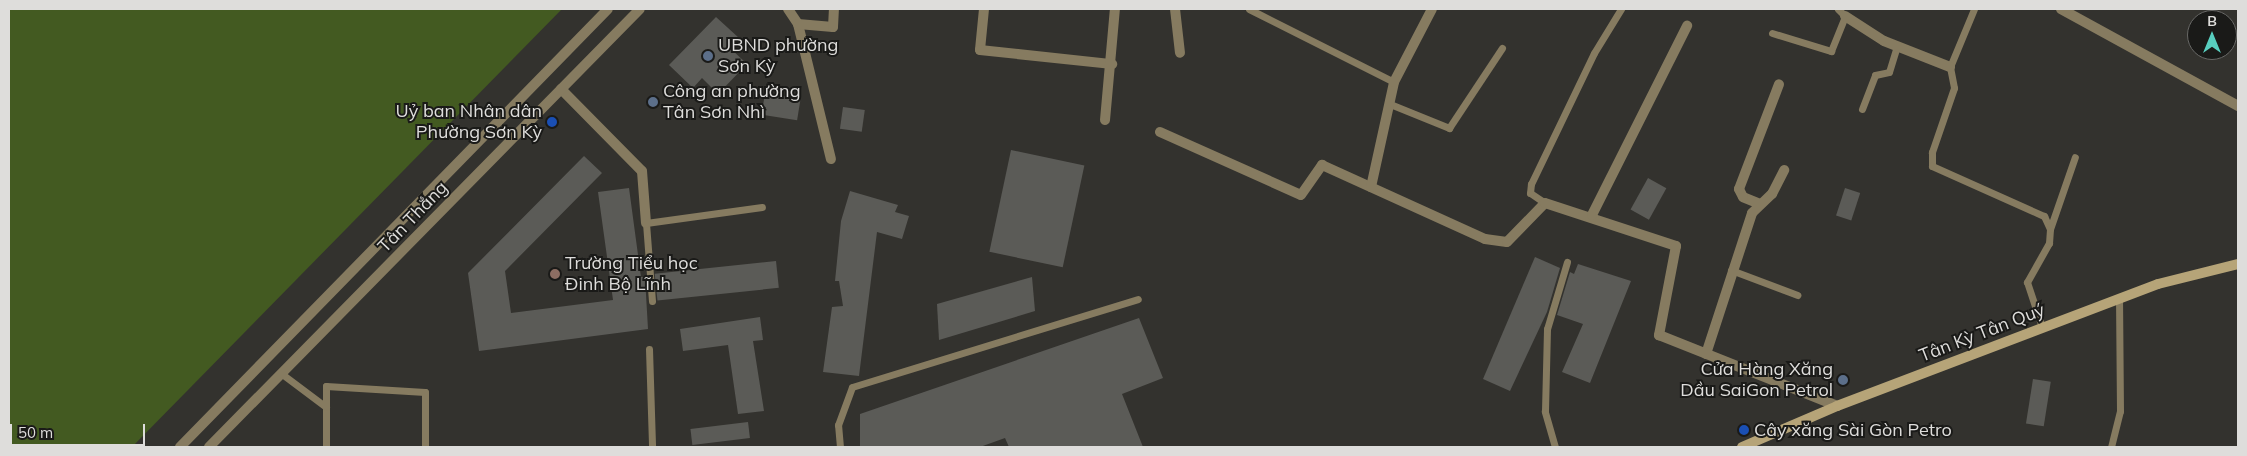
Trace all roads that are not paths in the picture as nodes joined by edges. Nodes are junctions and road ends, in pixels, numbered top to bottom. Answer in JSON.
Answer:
{"nodes":[{"id":1,"x":608,"y":9,"type":"edge"},
{"id":2,"x":640,"y":9,"type":"edge"},
{"id":3,"x":788,"y":9,"type":"edge"},
{"id":4,"x":834,"y":9,"type":"edge"},
{"id":5,"x":984,"y":9,"type":"edge"},
{"id":6,"x":1115,"y":9,"type":"edge"},
{"id":7,"x":1175,"y":9,"type":"edge"},
{"id":8,"x":1432,"y":9,"type":"edge"},
{"id":9,"x":1621,"y":9,"type":"edge"},
{"id":10,"x":1974,"y":9,"type":"edge"},
{"id":11,"x":2062,"y":9,"type":"edge"},
{"id":12,"x":1248,"y":10,"type":"edge"},
{"id":13,"x":1841,"y":12,"type":"edge"},
{"id":14,"x":798,"y":24,"type":"junction"},
{"id":15,"x":1687,"y":26,"type":"dead end"},
{"id":16,"x":1772,"y":32,"type":"dead end"},
{"id":17,"x":1897,"y":46,"type":"junction"},
{"id":18,"x":1502,"y":48,"type":"dead end"},
{"id":19,"x":1180,"y":53,"type":"dead end"},
{"id":20,"x":1112,"y":64,"type":"junction"},
{"id":21,"x":1950,"y":66,"type":"junction"},
{"id":22,"x":1394,"y":82,"type":"junction"},
{"id":23,"x":1779,"y":84,"type":"dead end"},
{"id":24,"x":561,"y":90,"type":"junction"},
{"id":25,"x":1390,"y":104,"type":"junction"},
{"id":26,"x":2238,"y":106,"type":"edge"},
{"id":27,"x":1862,"y":109,"type":"dead end"},
{"id":28,"x":1105,"y":120,"type":"dead end"},
{"id":29,"x":1160,"y":132,"type":"dead end"},
{"id":30,"x":2075,"y":157,"type":"dead end"},
{"id":31,"x":831,"y":159,"type":"dead end"},
{"id":32,"x":1784,"y":170,"type":"dead end"},
{"id":33,"x":1370,"y":187,"type":"junction"},
{"id":34,"x":1545,"y":203,"type":"junction"},
{"id":35,"x":1760,"y":204,"type":"junction"},
{"id":36,"x":762,"y":207,"type":"dead end"},
{"id":37,"x":1592,"y":215,"type":"junction"},
{"id":38,"x":646,"y":223,"type":"junction"},
{"id":39,"x":2050,"y":229,"type":"junction"},
{"id":40,"x":1568,"y":262,"type":"dead end"},
{"id":41,"x":2238,"y":264,"type":"edge"},
{"id":42,"x":1731,"y":270,"type":"junction"},
{"id":43,"x":1797,"y":295,"type":"dead end"},
{"id":44,"x":2119,"y":298,"type":"junction"},
{"id":45,"x":1138,"y":299,"type":"dead end"},
{"id":46,"x":652,"y":301,"type":"dead end"},
{"id":47,"x":2042,"y":327,"type":"junction"},
{"id":48,"x":649,"y":349,"type":"dead end"},
{"id":49,"x":1706,"y":354,"type":"junction"},
{"id":50,"x":282,"y":374,"type":"junction"},
{"id":51,"x":1837,"y":406,"type":"junction"},
{"id":52,"x":326,"y":407,"type":"junction"},
{"id":53,"x":180,"y":447,"type":"edge"},
{"id":54,"x":209,"y":447,"type":"edge"},
{"id":55,"x":326,"y":447,"type":"edge"},
{"id":56,"x":425,"y":447,"type":"edge"},
{"id":57,"x":652,"y":447,"type":"edge"},
{"id":58,"x":840,"y":447,"type":"edge"},
{"id":59,"x":1555,"y":447,"type":"edge"},
{"id":60,"x":1742,"y":447,"type":"edge"},
{"id":61,"x":2111,"y":447,"type":"edge"}],
"edges":[{"from":1,"to":53,"type":"street","name":"Tân Thắng"},
{"from":2,"to":24,"type":"street","name":"Tân Thắng"},
{"from":3,"to":14,"type":"street"},
{"from":4,"to":14,"type":"street"},
{"from":5,"to":20,"type":"street"},
{"from":6,"to":20,"type":"street"},
{"from":7,"to":19,"type":"street"},
{"from":8,"to":22,"type":"street"},
{"from":9,"to":34,"type":"lane"},
{"from":10,"to":21,"type":"lane"},
{"from":11,"to":26,"type":"street"},
{"from":12,"to":22,"type":"lane"},
{"from":13,"to":16,"type":"lane"},
{"from":13,"to":17,"type":"street"},
{"from":14,"to":31,"type":"street"},
{"from":15,"to":37,"type":"street"},
{"from":17,"to":21,"type":"street"},
{"from":17,"to":27,"type":"lane"},
{"from":18,"to":25,"type":"lane"},
{"from":20,"to":28,"type":"street"},
{"from":21,"to":39,"type":"lane"},
{"from":22,"to":25,"type":"street"},
{"from":23,"to":35,"type":"street"},
{"from":24,"to":38,"type":"street"},
{"from":24,"to":50,"type":"street","name":"Tân Thắng"},
{"from":25,"to":33,"type":"street"},
{"from":29,"to":33,"type":"street"},
{"from":30,"to":39,"type":"lane"},
{"from":32,"to":35,"type":"street"},
{"from":33,"to":34,"type":"street"},
{"from":34,"to":37,"type":"street"},
{"from":35,"to":42,"type":"street"},
{"from":36,"to":38,"type":"lane"},
{"from":37,"to":49,"type":"street"},
{"from":38,"to":46,"type":"lane"},
{"from":39,"to":47,"type":"lane"},
{"from":40,"to":59,"type":"lane"},
{"from":41,"to":44,"type":"main road","name":"Tân Kỳ Tân Quý"},
{"from":42,"to":43,"type":"lane"},
{"from":42,"to":49,"type":"street"},
{"from":44,"to":47,"type":"main road","name":"Tân Kỳ Tân Quý"},
{"from":44,"to":61,"type":"lane"},
{"from":45,"to":58,"type":"lane"},
{"from":47,"to":51,"type":"main road","name":"Tân Kỳ Tân Quý"},
{"from":48,"to":57,"type":"lane"},
{"from":49,"to":51,"type":"street"},
{"from":50,"to":52,"type":"lane"},
{"from":50,"to":54,"type":"street","name":"Tân Thắng"},
{"from":51,"to":60,"type":"main road","name":"Tân Kỳ Tân Quý"},
{"from":52,"to":55,"type":"lane"},
{"from":52,"to":56,"type":"lane"}]}
